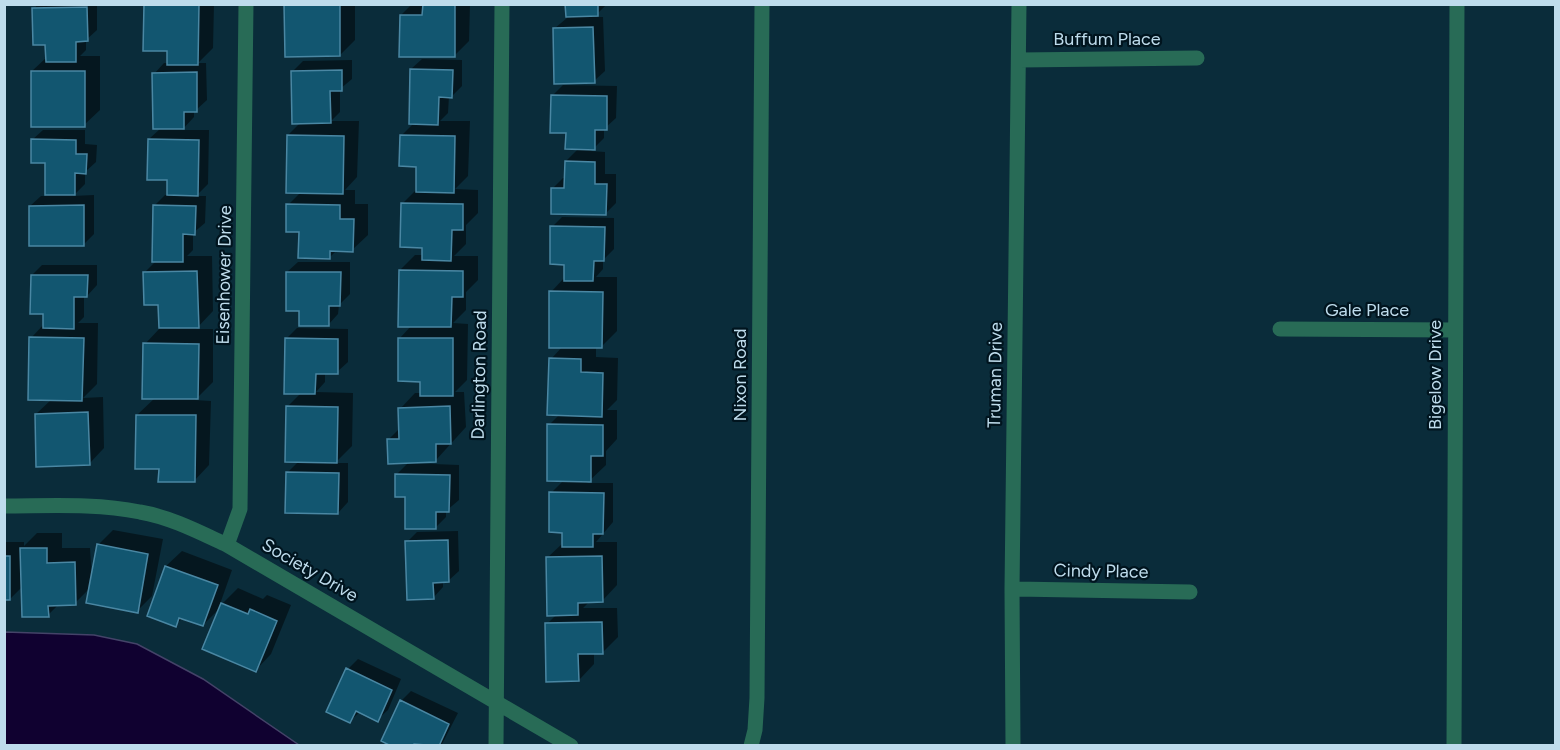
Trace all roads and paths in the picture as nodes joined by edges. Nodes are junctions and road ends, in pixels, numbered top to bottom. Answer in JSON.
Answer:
{"nodes":[{"id":1,"x":246,"y":4,"type":"edge"},
{"id":2,"x":502,"y":4,"type":"edge"},
{"id":3,"x":762,"y":4,"type":"edge"},
{"id":4,"x":1019,"y":4,"type":"edge"},
{"id":5,"x":1457,"y":4,"type":"edge"},
{"id":6,"x":1197,"y":58,"type":"dead end"},
{"id":7,"x":1018,"y":60,"type":"junction"},
{"id":8,"x":1280,"y":329,"type":"dead end"},
{"id":9,"x":1455,"y":330,"type":"junction"},
{"id":10,"x":4,"y":506,"type":"edge"},
{"id":11,"x":227,"y":545,"type":"junction"},
{"id":12,"x":1012,"y":589,"type":"junction"},
{"id":13,"x":1190,"y":592,"type":"dead end"},
{"id":14,"x":496,"y":702,"type":"junction"},
{"id":15,"x":496,"y":746,"type":"edge"},
{"id":16,"x":571,"y":746,"type":"edge"},
{"id":17,"x":751,"y":746,"type":"edge"},
{"id":18,"x":1013,"y":746,"type":"edge"},
{"id":19,"x":1454,"y":746,"type":"edge"}],
"edges":[{"from":1,"to":11,"type":"street","name":"Eisenhower Drive"},
{"from":2,"to":14,"type":"street","name":"Darlington Road"},
{"from":3,"to":17,"type":"street","name":"Nixon Road"},
{"from":4,"to":7,"type":"street","name":"Truman Drive"},
{"from":5,"to":9,"type":"street","name":"Bigelow Drive"},
{"from":6,"to":7,"type":"street","name":"Buffum Place"},
{"from":7,"to":12,"type":"street","name":"Truman Drive"},
{"from":8,"to":9,"type":"street","name":"Gale Place"},
{"from":9,"to":19,"type":"street","name":"Bigelow Drive"},
{"from":10,"to":11,"type":"street","name":"Society Drive"},
{"from":11,"to":14,"type":"street","name":"Society Drive"},
{"from":12,"to":13,"type":"street","name":"Cindy Place"},
{"from":12,"to":18,"type":"street","name":"Truman Drive"},
{"from":14,"to":15,"type":"street","name":"Darlington Road"},
{"from":14,"to":16,"type":"street","name":"Society Drive"}]}
